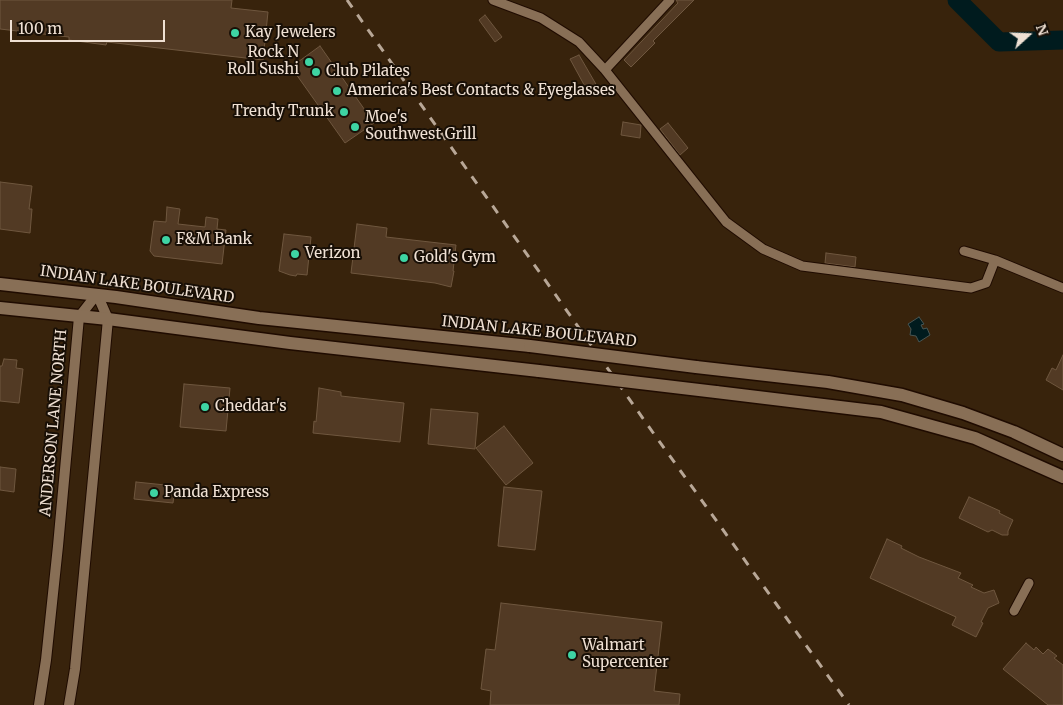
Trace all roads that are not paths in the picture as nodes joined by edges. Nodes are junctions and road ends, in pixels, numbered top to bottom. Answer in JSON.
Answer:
{"nodes":[{"id":1,"x":493,"y":0,"type":"edge"},
{"id":2,"x":670,"y":0,"type":"edge"},
{"id":3,"x":605,"y":70,"type":"junction"},
{"id":4,"x":964,"y":251,"type":"dead end"},
{"id":5,"x":995,"y":260,"type":"junction"},
{"id":6,"x":0,"y":284,"type":"edge"},
{"id":7,"x":1063,"y":288,"type":"edge"},
{"id":8,"x":97,"y":294,"type":"junction"},
{"id":9,"x":0,"y":308,"type":"edge"},
{"id":10,"x":79,"y":317,"type":"junction"},
{"id":11,"x":108,"y":319,"type":"junction"},
{"id":12,"x":1063,"y":455,"type":"edge"},
{"id":13,"x":1063,"y":477,"type":"edge"},
{"id":14,"x":1029,"y":583,"type":"dead end"},
{"id":15,"x":1014,"y":611,"type":"dead end"},
{"id":16,"x":39,"y":705,"type":"edge"},
{"id":17,"x":69,"y":705,"type":"edge"}],
"edges":[{"from":1,"to":3,"type":"street"},
{"from":2,"to":3,"type":"street"},
{"from":3,"to":5,"type":"street"},
{"from":4,"to":5,"type":"street"},
{"from":5,"to":7,"type":"street"},
{"from":6,"to":8,"type":"main road","name":"INDIAN LAKE BOULEVARD"},
{"from":8,"to":10,"type":"street","name":"ANDERSON LANE NORTH"},
{"from":8,"to":11,"type":"street"},
{"from":8,"to":12,"type":"main road","name":"INDIAN LAKE BOULEVARD","bridge":true},
{"from":9,"to":10,"type":"main road"},
{"from":10,"to":11,"type":"main road"},
{"from":10,"to":16,"type":"street","name":"ANDERSON LANE NORTH"},
{"from":11,"to":13,"type":"main road","bridge":true},
{"from":11,"to":17,"type":"street"},
{"from":14,"to":15,"type":"street"}]}
